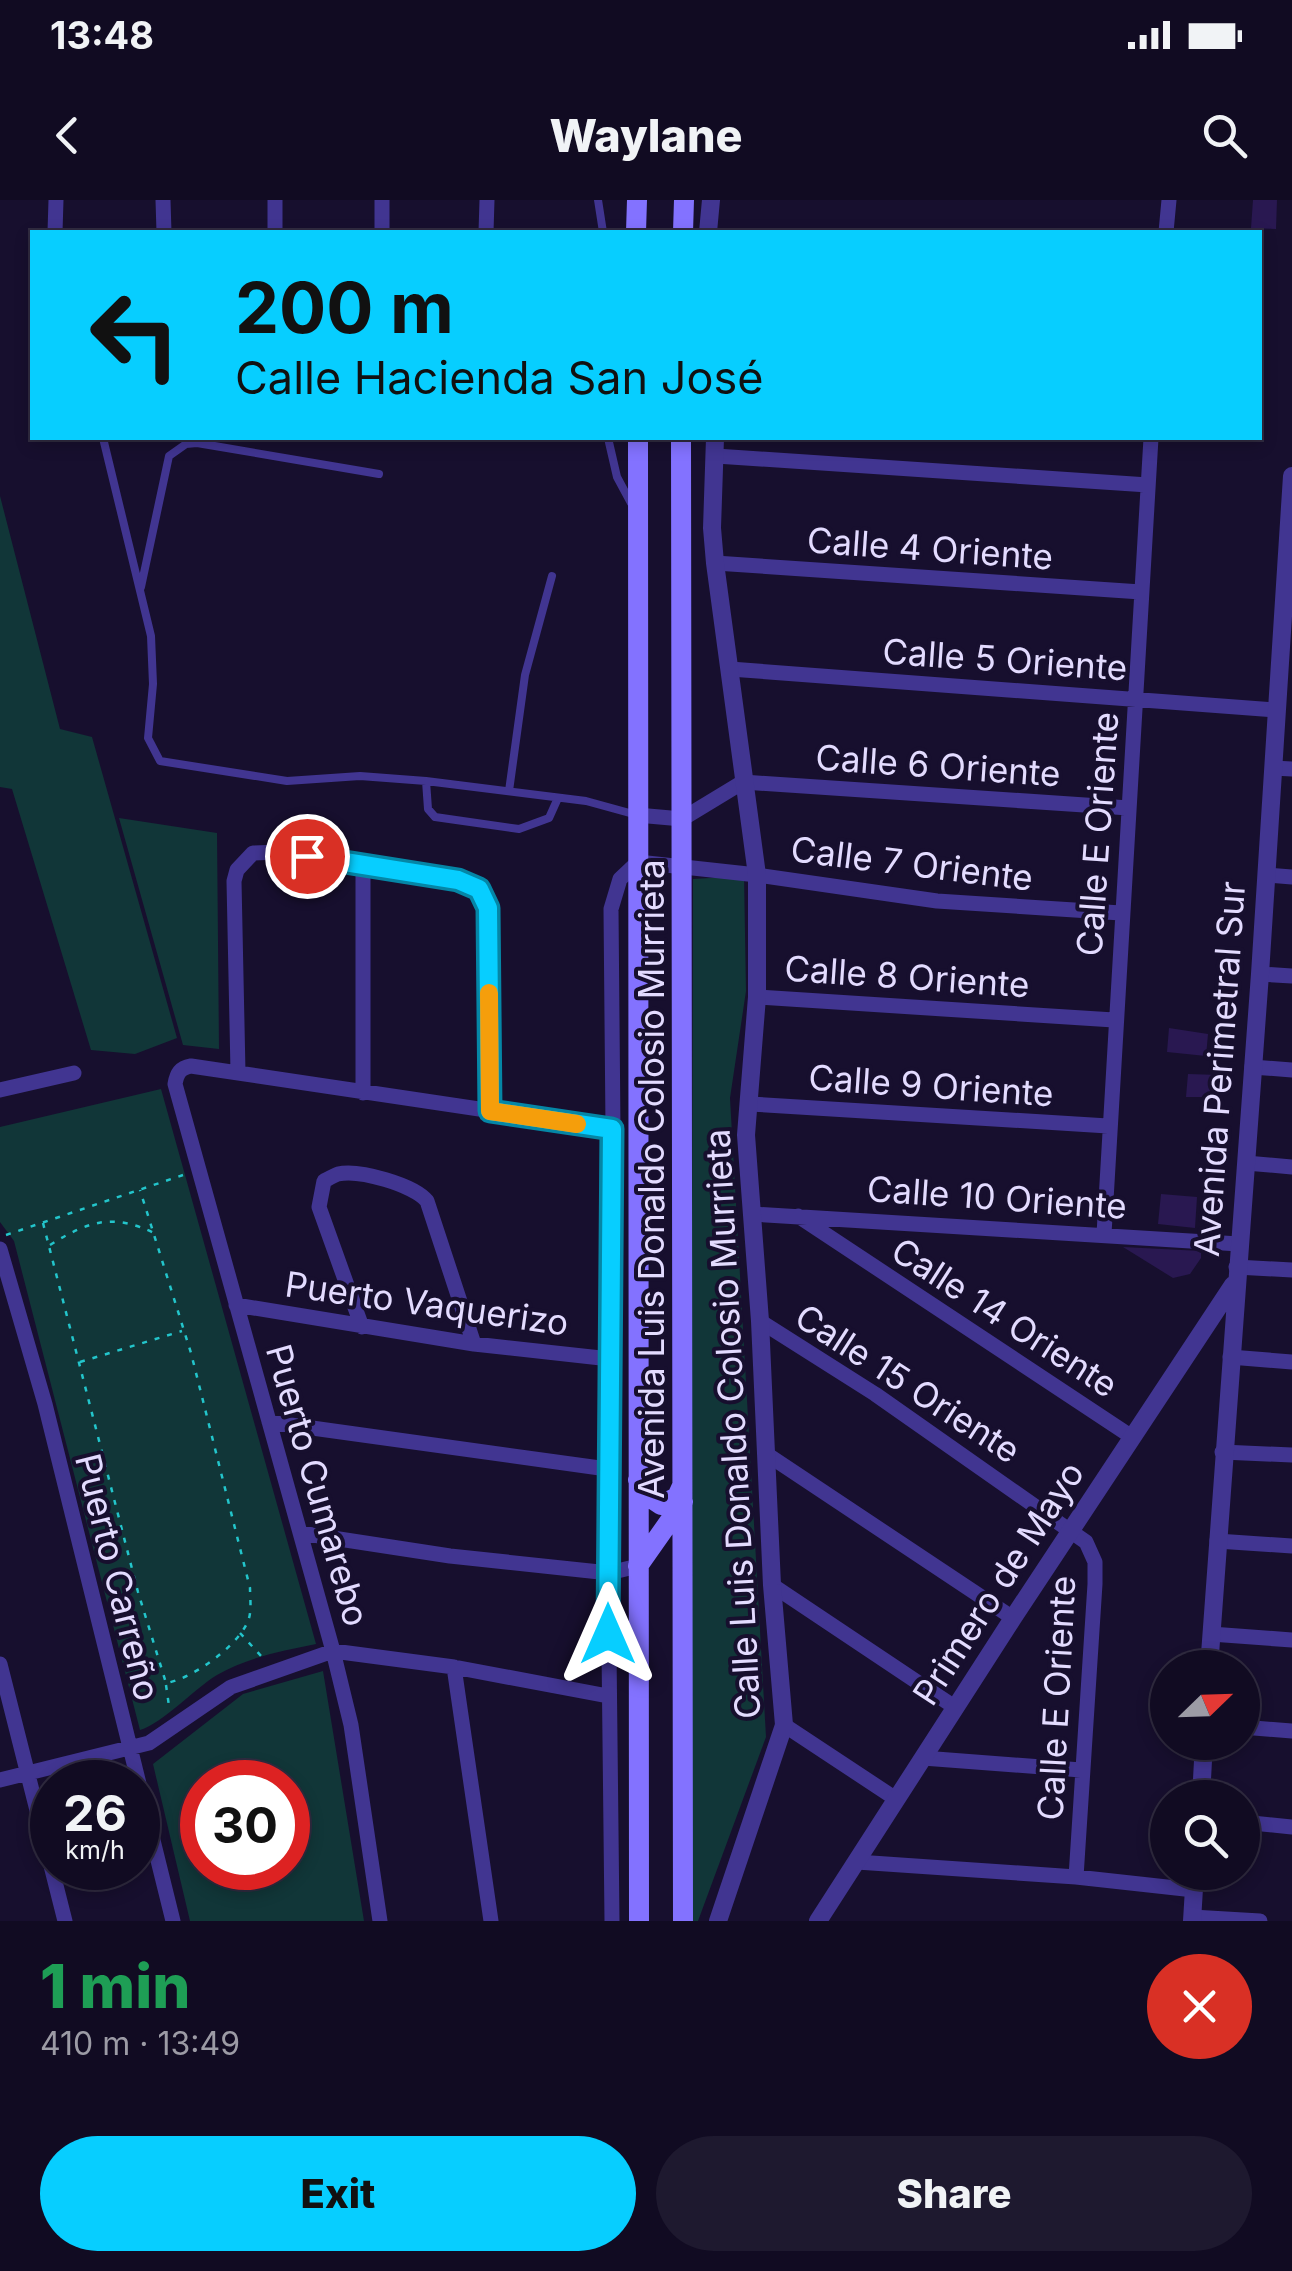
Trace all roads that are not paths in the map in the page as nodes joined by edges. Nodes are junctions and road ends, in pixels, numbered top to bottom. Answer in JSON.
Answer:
{"nodes":[{"id":1,"x":56,"y":200,"type":"edge"},
{"id":2,"x":163,"y":200,"type":"edge"},
{"id":3,"x":275,"y":200,"type":"edge"},
{"id":4,"x":382,"y":200,"type":"edge"},
{"id":5,"x":486,"y":200,"type":"edge"},
{"id":6,"x":598,"y":200,"type":"edge"},
{"id":7,"x":637,"y":200,"type":"edge"},
{"id":8,"x":684,"y":200,"type":"edge"},
{"id":9,"x":711,"y":200,"type":"edge"},
{"id":10,"x":1169,"y":200,"type":"edge"},
{"id":11,"x":55,"y":230,"type":"edge"},
{"id":12,"x":164,"y":230,"type":"edge"},
{"id":13,"x":275,"y":230,"type":"edge"},
{"id":14,"x":382,"y":230,"type":"edge"},
{"id":15,"x":486,"y":230,"type":"edge"},
{"id":16,"x":603,"y":230,"type":"edge"},
{"id":17,"x":636,"y":230,"type":"edge"},
{"id":18,"x":683,"y":230,"type":"edge"},
{"id":19,"x":708,"y":230,"type":"edge"},
{"id":20,"x":1166,"y":230,"type":"edge"},
{"id":21,"x":103,"y":440,"type":"edge"},
{"id":22,"x":608,"y":440,"type":"edge"},
{"id":23,"x":638,"y":440,"type":"edge"},
{"id":24,"x":681,"y":440,"type":"edge"},
{"id":25,"x":1151,"y":440,"type":"edge"},
{"id":26,"x":716,"y":447,"type":"edge"},
{"id":27,"x":379,"y":474,"type":"dead end"},
{"id":28,"x":1292,"y":476,"type":"edge"},
{"id":29,"x":1148,"y":485,"type":"junction"},
{"id":30,"x":638,"y":518,"type":"junction"},
{"id":31,"x":1290,"y":528,"type":"edge"},
{"id":32,"x":715,"y":563,"type":"junction"},
{"id":33,"x":552,"y":576,"type":"dead end"},
{"id":34,"x":140,"y":591,"type":"junction"},
{"id":35,"x":1141,"y":592,"type":"junction"},
{"id":36,"x":1286,"y":649,"type":"edge"},
{"id":37,"x":730,"y":669,"type":"junction"},
{"id":38,"x":1137,"y":698,"type":"junction"},
{"id":39,"x":1275,"y":710,"type":"junction"},
{"id":40,"x":1283,"y":769,"type":"edge"},
{"id":41,"x":426,"y":780,"type":"junction"},
{"id":42,"x":744,"y":782,"type":"junction"},
{"id":43,"x":510,"y":791,"type":"junction"},
{"id":44,"x":558,"y":798,"type":"junction"},
{"id":45,"x":1128,"y":808,"type":"junction"},
{"id":46,"x":637,"y":815,"type":"junction"},
{"id":47,"x":682,"y":819,"type":"junction"},
{"id":48,"x":638,"y":862,"type":"junction"},
{"id":49,"x":363,"y":866,"type":"junction"},
{"id":50,"x":683,"y":868,"type":"junction"},
{"id":51,"x":757,"y":875,"type":"junction"},
{"id":52,"x":1266,"y":875,"type":"junction"},
{"id":53,"x":1292,"y":877,"type":"edge"},
{"id":54,"x":1121,"y":913,"type":"junction"},
{"id":55,"x":1260,"y":974,"type":"junction"},
{"id":56,"x":1292,"y":976,"type":"edge"},
{"id":57,"x":757,"y":996,"type":"junction"},
{"id":58,"x":1114,"y":1020,"type":"junction"},
{"id":59,"x":1252,"y":1067,"type":"junction"},
{"id":60,"x":1292,"y":1070,"type":"edge"},
{"id":61,"x":238,"y":1072,"type":"junction"},
{"id":62,"x":74,"y":1073,"type":"dead end"},
{"id":63,"x":0,"y":1090,"type":"edge"},
{"id":64,"x":363,"y":1093,"type":"junction"},
{"id":65,"x":750,"y":1104,"type":"junction"},
{"id":66,"x":490,"y":1111,"type":"junction"},
{"id":67,"x":1108,"y":1126,"type":"junction"},
{"id":68,"x":612,"y":1129,"type":"junction"},
{"id":69,"x":1246,"y":1163,"type":"junction"},
{"id":70,"x":1292,"y":1167,"type":"edge"},
{"id":71,"x":752,"y":1214,"type":"junction"},
{"id":72,"x":794,"y":1214,"type":"junction"},
{"id":73,"x":1104,"y":1234,"type":"junction"},
{"id":74,"x":1238,"y":1244,"type":"junction"},
{"id":75,"x":0,"y":1249,"type":"edge"},
{"id":76,"x":1292,"y":1270,"type":"edge"},
{"id":77,"x":1236,"y":1275,"type":"junction"},
{"id":78,"x":236,"y":1304,"type":"junction"},
{"id":79,"x":760,"y":1321,"type":"junction"},
{"id":80,"x":362,"y":1327,"type":"junction"},
{"id":81,"x":474,"y":1344,"type":"junction"},
{"id":82,"x":1230,"y":1357,"type":"junction"},
{"id":83,"x":610,"y":1359,"type":"junction"},
{"id":84,"x":1292,"y":1362,"type":"edge"},
{"id":85,"x":269,"y":1422,"type":"junction"},
{"id":86,"x":1132,"y":1437,"type":"junction"},
{"id":87,"x":1222,"y":1452,"type":"junction"},
{"id":88,"x":765,"y":1453,"type":"junction"},
{"id":89,"x":1292,"y":1456,"type":"edge"},
{"id":90,"x":608,"y":1469,"type":"junction"},
{"id":91,"x":638,"y":1478,"type":"junction"},
{"id":92,"x":684,"y":1491,"type":"junction"},
{"id":93,"x":1073,"y":1530,"type":"junction"},
{"id":94,"x":300,"y":1533,"type":"junction"},
{"id":95,"x":1217,"y":1541,"type":"junction"},
{"id":96,"x":1292,"y":1546,"type":"edge"},
{"id":97,"x":642,"y":1558,"type":"junction"},
{"id":98,"x":684,"y":1567,"type":"junction"},
{"id":99,"x":609,"y":1573,"type":"junction"},
{"id":100,"x":772,"y":1585,"type":"junction"},
{"id":101,"x":1013,"y":1618,"type":"junction"},
{"id":102,"x":1211,"y":1634,"type":"junction"},
{"id":103,"x":1292,"y":1640,"type":"edge"},
{"id":104,"x":1210,"y":1650,"type":"edge"},
{"id":105,"x":333,"y":1651,"type":"junction"},
{"id":106,"x":0,"y":1664,"type":"edge"},
{"id":107,"x":454,"y":1666,"type":"junction"},
{"id":108,"x":608,"y":1696,"type":"junction"},
{"id":109,"x":956,"y":1708,"type":"junction"},
{"id":110,"x":784,"y":1725,"type":"junction"},
{"id":111,"x":1260,"y":1728,"type":"edge"},
{"id":112,"x":1292,"y":1731,"type":"edge"},
{"id":113,"x":129,"y":1749,"type":"junction"},
{"id":114,"x":923,"y":1758,"type":"junction"},
{"id":115,"x":1081,"y":1770,"type":"junction"},
{"id":116,"x":28,"y":1772,"type":"junction"},
{"id":117,"x":0,"y":1780,"type":"edge"},
{"id":118,"x":896,"y":1800,"type":"junction"},
{"id":119,"x":1260,"y":1823,"type":"edge"},
{"id":120,"x":1292,"y":1826,"type":"edge"},
{"id":121,"x":856,"y":1862,"type":"junction"},
{"id":122,"x":1076,"y":1877,"type":"junction"},
{"id":123,"x":1150,"y":1879,"type":"edge"},
{"id":124,"x":1194,"y":1890,"type":"edge"},
{"id":125,"x":1192,"y":1919,"type":"edge"},
{"id":126,"x":65,"y":1921,"type":"edge"},
{"id":127,"x":173,"y":1921,"type":"edge"},
{"id":128,"x":380,"y":1921,"type":"edge"},
{"id":129,"x":491,"y":1921,"type":"edge"},
{"id":130,"x":612,"y":1921,"type":"edge"},
{"id":131,"x":638,"y":1921,"type":"edge"},
{"id":132,"x":683,"y":1921,"type":"edge"},
{"id":133,"x":718,"y":1921,"type":"edge"},
{"id":134,"x":818,"y":1921,"type":"edge"},
{"id":135,"x":1260,"y":1921,"type":"edge"}],
"edges":[{"from":1,"to":11,"type":"street"},
{"from":2,"to":12,"type":"street"},
{"from":3,"to":13,"type":"street"},
{"from":4,"to":14,"type":"street"},
{"from":5,"to":15,"type":"street"},
{"from":6,"to":16,"type":"lane"},
{"from":7,"to":17,"type":"main road"},
{"from":8,"to":18,"type":"main road"},
{"from":9,"to":19,"type":"street"},
{"from":10,"to":20,"type":"street"},
{"from":21,"to":34,"type":"lane"},
{"from":22,"to":30,"type":"lane"},
{"from":23,"to":30,"type":"main road","name":"Avenida Luis Donaldo Colosio Murrieta"},
{"from":24,"to":47,"type":"main road","name":"Avenida Luis Donaldo Colosio Murrieta"},
{"from":25,"to":29,"type":"street","name":"Calle E Oriente"},
{"from":26,"to":29,"type":"street"},
{"from":26,"to":32,"type":"street","name":"Calle Luis Donaldo Colosio Murrieta"},
{"from":27,"to":34,"type":"lane"},
{"from":28,"to":31,"type":"street","name":"Avenida Perimetral Sur"},
{"from":29,"to":35,"type":"street","name":"Calle E Oriente"},
{"from":30,"to":46,"type":"main road","name":"Avenida Luis Donaldo Colosio Murrieta"},
{"from":31,"to":36,"type":"street","name":"Avenida Perimetral Sur"},
{"from":32,"to":35,"type":"street","name":"Calle 4 Oriente"},
{"from":32,"to":37,"type":"street","name":"Calle Luis Donaldo Colosio Murrieta"},
{"from":33,"to":43,"type":"lane"},
{"from":34,"to":41,"type":"lane"},
{"from":35,"to":38,"type":"street","name":"Calle E Oriente"},
{"from":36,"to":39,"type":"street","name":"Avenida Perimetral Sur"},
{"from":37,"to":38,"type":"street","name":"Calle 5 Oriente"},
{"from":37,"to":42,"type":"street","name":"Calle Luis Donaldo Colosio Murrieta"},
{"from":38,"to":39,"type":"street","name":"Calle 5 Oriente"},
{"from":38,"to":45,"type":"street","name":"Calle E Oriente"},
{"from":39,"to":40,"type":"street","name":"Avenida Perimetral Sur"},
{"from":40,"to":52,"type":"street","name":"Avenida Perimetral Sur"},
{"from":41,"to":43,"type":"lane"},
{"from":41,"to":44,"type":"lane"},
{"from":42,"to":45,"type":"street","name":"Calle 6 Oriente"},
{"from":42,"to":47,"type":"street"},
{"from":42,"to":51,"type":"street","name":"Calle Luis Donaldo Colosio Murrieta"},
{"from":43,"to":44,"type":"lane"},
{"from":44,"to":46,"type":"lane"},
{"from":45,"to":54,"type":"street","name":"Calle E Oriente"},
{"from":46,"to":47,"type":"street"},
{"from":46,"to":48,"type":"main road","name":"Avenida Luis Donaldo Colosio Murrieta"},
{"from":47,"to":50,"type":"main road","name":"Avenida Luis Donaldo Colosio Murrieta"},
{"from":48,"to":50,"type":"street","name":"Calle 7 Oriente"},
{"from":48,"to":68,"type":"street"},
{"from":48,"to":91,"type":"main road","name":"Avenida Luis Donaldo Colosio Murrieta"},
{"from":49,"to":61,"type":"street"},
{"from":49,"to":64,"type":"street"},
{"from":49,"to":66,"type":"street"},
{"from":50,"to":51,"type":"street","name":"Calle 7 Oriente"},
{"from":50,"to":92,"type":"main road","name":"Avenida Luis Donaldo Colosio Murrieta"},
{"from":51,"to":54,"type":"street","name":"Calle 7 Oriente"},
{"from":51,"to":57,"type":"street","name":"Calle Luis Donaldo Colosio Murrieta"},
{"from":52,"to":53,"type":"street"},
{"from":52,"to":55,"type":"street","name":"Avenida Perimetral Sur"},
{"from":54,"to":58,"type":"street","name":"Calle E Oriente"},
{"from":55,"to":56,"type":"street"},
{"from":55,"to":59,"type":"street","name":"Avenida Perimetral Sur"},
{"from":57,"to":58,"type":"street","name":"Calle 8 Oriente"},
{"from":57,"to":65,"type":"street","name":"Calle Luis Donaldo Colosio Murrieta"},
{"from":58,"to":67,"type":"street","name":"Calle E Oriente"},
{"from":59,"to":60,"type":"street"},
{"from":59,"to":69,"type":"street","name":"Avenida Perimetral Sur"},
{"from":61,"to":64,"type":"street"},
{"from":61,"to":78,"type":"street","name":"Puerto Cumarebo"},
{"from":62,"to":63,"type":"street"},
{"from":64,"to":66,"type":"street"},
{"from":65,"to":67,"type":"street","name":"Calle 9 Oriente"},
{"from":65,"to":71,"type":"street","name":"Calle Luis Donaldo Colosio Murrieta"},
{"from":66,"to":68,"type":"street"},
{"from":67,"to":73,"type":"street","name":"Calle E Oriente"},
{"from":68,"to":83,"type":"street"},
{"from":69,"to":70,"type":"street"},
{"from":69,"to":74,"type":"street","name":"Avenida Perimetral Sur"},
{"from":71,"to":72,"type":"street","name":"Calle 10 Oriente"},
{"from":71,"to":79,"type":"street","name":"Calle Luis Donaldo Colosio Murrieta"},
{"from":72,"to":73,"type":"street","name":"Calle 10 Oriente"},
{"from":72,"to":86,"type":"street","name":"Calle 14 Oriente"},
{"from":73,"to":74,"type":"street","name":"Calle 10 Oriente"},
{"from":74,"to":77,"type":"street","name":"Avenida Perimetral Sur"},
{"from":75,"to":113,"type":"street","name":"Puerto Carreño"},
{"from":76,"to":77,"type":"street"},
{"from":77,"to":82,"type":"street","name":"Avenida Perimetral Sur"},
{"from":77,"to":86,"type":"street","name":"Primero de Mayo"},
{"from":78,"to":80,"type":"street","name":"Puerto Vaquerizo"},
{"from":78,"to":85,"type":"street","name":"Puerto Cumarebo"},
{"from":79,"to":88,"type":"street","name":"Calle Luis Donaldo Colosio Murrieta"},
{"from":79,"to":93,"type":"street","name":"Calle 15 Oriente"},
{"from":80,"to":81,"type":"street","name":"Puerto Vaquerizo"},
{"from":80,"to":81,"type":"street"},
{"from":81,"to":83,"type":"street","name":"Puerto Vaquerizo"},
{"from":82,"to":84,"type":"street"},
{"from":82,"to":87,"type":"street","name":"Avenida Perimetral Sur"},
{"from":83,"to":90,"type":"street"},
{"from":85,"to":90,"type":"street"},
{"from":85,"to":94,"type":"street","name":"Puerto Cumarebo"},
{"from":86,"to":93,"type":"street","name":"Primero de Mayo"},
{"from":87,"to":89,"type":"street"},
{"from":87,"to":95,"type":"street","name":"Avenida Perimetral Sur"},
{"from":88,"to":100,"type":"street","name":"Calle Luis Donaldo Colosio Murrieta"},
{"from":88,"to":101,"type":"street"},
{"from":90,"to":99,"type":"street"},
{"from":91,"to":92,"type":"main road"},
{"from":91,"to":97,"type":"main road","name":"Avenida Luis Donaldo Colosio Murrieta"},
{"from":92,"to":97,"type":"main road"},
{"from":92,"to":98,"type":"main road","name":"Avenida Luis Donaldo Colosio Murrieta"},
{"from":93,"to":101,"type":"street","name":"Primero de Mayo"},
{"from":93,"to":115,"type":"street","name":"Calle E Oriente"},
{"from":94,"to":99,"type":"street"},
{"from":94,"to":105,"type":"street","name":"Puerto Cumarebo"},
{"from":95,"to":96,"type":"street"},
{"from":95,"to":102,"type":"street","name":"Avenida Perimetral Sur"},
{"from":97,"to":98,"type":"main road"},
{"from":97,"to":99,"type":"street"},
{"from":97,"to":131,"type":"main road","name":"Avenida Luis Donaldo Colosio Murrieta"},
{"from":98,"to":132,"type":"main road","name":"Avenida Luis Donaldo Colosio Murrieta"},
{"from":99,"to":108,"type":"street"},
{"from":100,"to":109,"type":"street"},
{"from":100,"to":110,"type":"street","name":"Calle Luis Donaldo Colosio Murrieta"},
{"from":101,"to":109,"type":"street","name":"Primero de Mayo"},
{"from":102,"to":103,"type":"street"},
{"from":102,"to":104,"type":"street","name":"Avenida Perimetral Sur"},
{"from":105,"to":107,"type":"street"},
{"from":105,"to":113,"type":"street"},
{"from":105,"to":128,"type":"street","name":"Puerto Cumarebo"},
{"from":106,"to":116,"type":"street"},
{"from":107,"to":108,"type":"street"},
{"from":107,"to":129,"type":"street"},
{"from":108,"to":130,"type":"street"},
{"from":109,"to":114,"type":"street","name":"Primero de Mayo"},
{"from":110,"to":118,"type":"street"},
{"from":110,"to":133,"type":"street","name":"Calle Luis Donaldo Colosio Murrieta"},
{"from":111,"to":112,"type":"street"},
{"from":113,"to":116,"type":"street"},
{"from":113,"to":127,"type":"street","name":"Puerto Carreño"},
{"from":114,"to":115,"type":"street"},
{"from":114,"to":118,"type":"street","name":"Primero de Mayo"},
{"from":115,"to":122,"type":"street","name":"Calle E Oriente"},
{"from":116,"to":117,"type":"street"},
{"from":116,"to":126,"type":"street"},
{"from":118,"to":121,"type":"street","name":"Primero de Mayo"},
{"from":119,"to":120,"type":"street"},
{"from":121,"to":122,"type":"street"},
{"from":121,"to":134,"type":"street","name":"Primero de Mayo"},
{"from":122,"to":123,"type":"street"},
{"from":124,"to":125,"type":"street"},
{"from":125,"to":135,"type":"street"}]}
